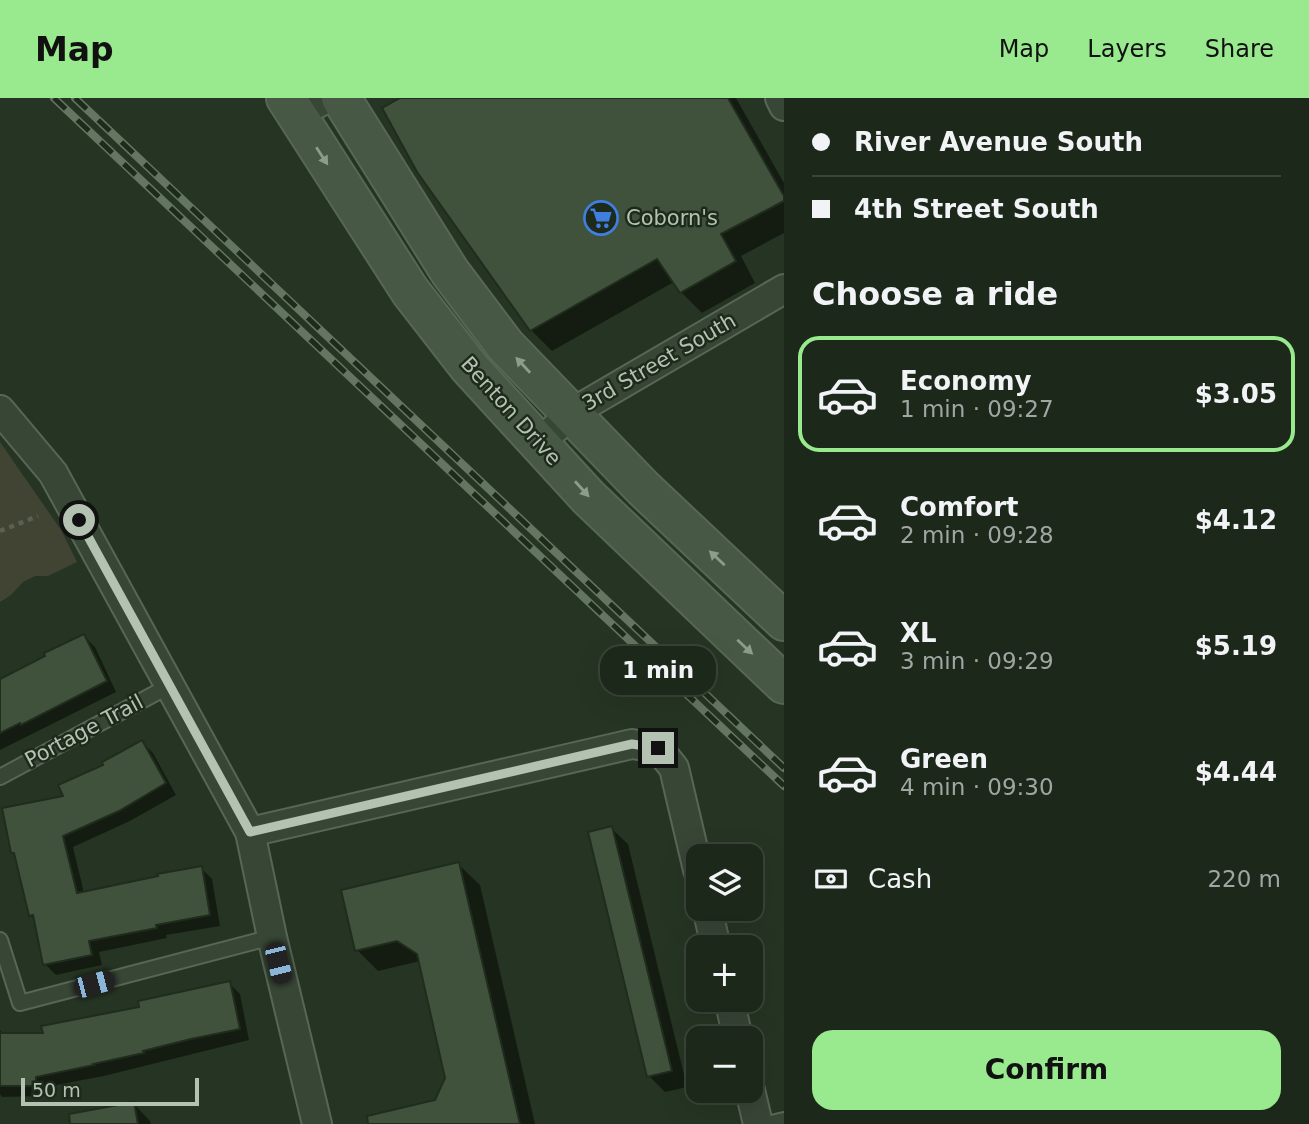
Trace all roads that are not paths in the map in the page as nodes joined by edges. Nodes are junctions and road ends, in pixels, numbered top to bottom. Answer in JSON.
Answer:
{"nodes":[{"id":1,"x":341,"y":98,"type":"edge"},
{"id":2,"x":780,"y":98,"type":"edge"},
{"id":3,"x":303,"y":104,"type":"edge"},
{"id":4,"x":784,"y":106,"type":"edge"},
{"id":5,"x":784,"y":289,"type":"edge"},
{"id":6,"x":0,"y":410,"type":"edge"},
{"id":7,"x":570,"y":414,"type":"junction"},
{"id":8,"x":540,"y":443,"type":"junction"},
{"id":9,"x":784,"y":621,"type":"edge"},
{"id":10,"x":784,"y":684,"type":"edge"},
{"id":11,"x":169,"y":686,"type":"junction"},
{"id":12,"x":0,"y":776,"type":"edge"},
{"id":13,"x":250,"y":832,"type":"junction"},
{"id":14,"x":692,"y":844,"type":"edge"},
{"id":15,"x":272,"y":937,"type":"junction"},
{"id":16,"x":0,"y":940,"type":"edge"},
{"id":17,"x":753,"y":1103,"type":"edge"},
{"id":18,"x":784,"y":1120,"type":"edge"},
{"id":19,"x":317,"y":1124,"type":"edge"},
{"id":20,"x":758,"y":1124,"type":"edge"},
{"id":21,"x":767,"y":1124,"type":"edge"}],
"edges":[{"from":7,"to":1,"type":"main road","name":"Benton Drive","one_way":true},
{"from":2,"to":4,"type":"street"},
{"from":3,"to":8,"type":"main road","name":"Benton Drive","one_way":true},
{"from":5,"to":7,"type":"street","name":"3rd Street South"},
{"from":6,"to":11,"type":"street"},
{"from":7,"to":8,"type":"street","name":"3rd Street South"},
{"from":9,"to":7,"type":"main road","name":"Benton Drive","one_way":true},
{"from":8,"to":10,"type":"main road","name":"Benton Drive","one_way":true},
{"from":11,"to":12,"type":"lane","name":"Portage Trail"},
{"from":11,"to":13,"type":"street"},
{"from":13,"to":14,"type":"street"},
{"from":13,"to":15,"type":"street"},
{"from":15,"to":16,"type":"lane"},
{"from":15,"to":19,"type":"street"},
{"from":17,"to":20,"type":"street"},
{"from":18,"to":21,"type":"lane"}]}
